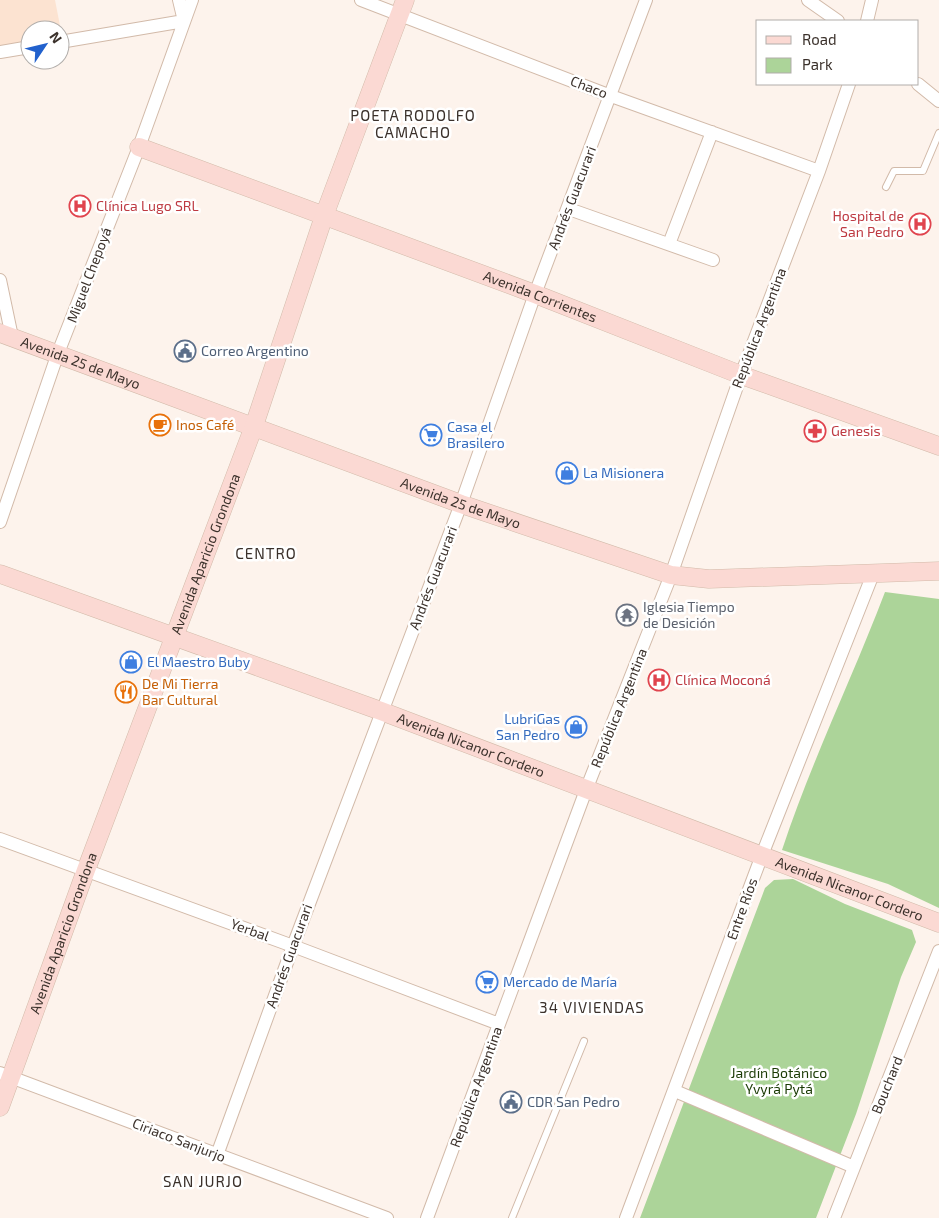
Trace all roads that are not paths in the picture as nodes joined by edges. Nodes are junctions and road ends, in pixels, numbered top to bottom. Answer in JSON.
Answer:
{"nodes":[{"id":1,"x":179,"y":0,"type":"edge"},
{"id":2,"x":192,"y":0,"type":"edge"},
{"id":3,"x":361,"y":0,"type":"edge"},
{"id":4,"x":646,"y":0,"type":"edge"},
{"id":5,"x":808,"y":0,"type":"edge"},
{"id":6,"x":872,"y":0,"type":"edge"},
{"id":7,"x":402,"y":8,"type":"edge"},
{"id":8,"x":837,"y":20,"type":"edge"},
{"id":9,"x":867,"y":20,"type":"edge"},
{"id":10,"x":184,"y":21,"type":"junction"},
{"id":11,"x":70,"y":40,"type":"edge"},
{"id":12,"x":20,"y":48,"type":"edge"},
{"id":13,"x":0,"y":52,"type":"edge"},
{"id":14,"x":849,"y":85,"type":"edge"},
{"id":15,"x":919,"y":85,"type":"edge"},
{"id":16,"x":611,"y":96,"type":"junction"},
{"id":17,"x":939,"y":102,"type":"edge"},
{"id":18,"x":712,"y":132,"type":"junction"},
{"id":19,"x":939,"y":133,"type":"edge"},
{"id":20,"x":139,"y":147,"type":"junction"},
{"id":21,"x":819,"y":171,"type":"junction"},
{"id":22,"x":886,"y":188,"type":"dead end"},
{"id":23,"x":569,"y":209,"type":"junction"},
{"id":24,"x":324,"y":216,"type":"junction"},
{"id":25,"x":668,"y":244,"type":"junction"},
{"id":26,"x":713,"y":260,"type":"dead end"},
{"id":27,"x":0,"y":280,"type":"edge"},
{"id":28,"x":535,"y":294,"type":"junction"},
{"id":29,"x":6,"y":335,"type":"edge"},
{"id":30,"x":58,"y":353,"type":"junction"},
{"id":31,"x":740,"y":376,"type":"junction"},
{"id":32,"x":254,"y":426,"type":"junction"},
{"id":33,"x":939,"y":446,"type":"edge"},
{"id":34,"x":461,"y":504,"type":"junction"},
{"id":35,"x":0,"y":522,"type":"edge"},
{"id":36,"x":939,"y":571,"type":"edge"},
{"id":37,"x":0,"y":574,"type":"edge"},
{"id":38,"x":873,"y":574,"type":"junction"},
{"id":39,"x":671,"y":575,"type":"junction"},
{"id":40,"x":175,"y":636,"type":"junction"},
{"id":41,"x":381,"y":711,"type":"junction"},
{"id":42,"x":586,"y":790,"type":"junction"},
{"id":43,"x":0,"y":839,"type":"edge"},
{"id":44,"x":762,"y":855,"type":"junction"},
{"id":45,"x":86,"y":870,"type":"junction"},
{"id":46,"x":939,"y":923,"type":"edge"},
{"id":47,"x":293,"y":946,"type":"junction"},
{"id":48,"x":939,"y":951,"type":"edge"},
{"id":49,"x":499,"y":1024,"type":"junction"},
{"id":50,"x":584,"y":1041,"type":"dead end"},
{"id":51,"x":6,"y":1075,"type":"edge"},
{"id":52,"x":675,"y":1091,"type":"junction"},
{"id":53,"x":0,"y":1107,"type":"edge"},
{"id":54,"x":217,"y":1155,"type":"junction"},
{"id":55,"x":854,"y":1167,"type":"junction"},
{"id":56,"x":387,"y":1218,"type":"edge"},
{"id":57,"x":427,"y":1218,"type":"edge"},
{"id":58,"x":512,"y":1218,"type":"edge"},
{"id":59,"x":626,"y":1218,"type":"edge"},
{"id":60,"x":834,"y":1218,"type":"edge"}],
"edges":[{"from":1,"to":10,"type":"street"},
{"from":2,"to":10,"type":"street","name":"Miguel Chepoyá"},
{"from":3,"to":7,"type":"street","name":"Chaco"},
{"from":4,"to":16,"type":"street","name":"Andrés Guacurari"},
{"from":5,"to":8,"type":"street"},
{"from":6,"to":9,"type":"street"},
{"from":7,"to":16,"type":"street","name":"Chaco"},
{"from":7,"to":24,"type":"main road","name":"Avenida Aparicio Grondona"},
{"from":10,"to":11,"type":"street"},
{"from":10,"to":20,"type":"street","name":"Miguel Chepoyá"},
{"from":12,"to":13,"type":"street"},
{"from":14,"to":21,"type":"street","name":"República Argentina"},
{"from":15,"to":17,"type":"street"},
{"from":16,"to":18,"type":"street","name":"Chaco"},
{"from":16,"to":23,"type":"street","name":"Andrés Guacurari"},
{"from":18,"to":21,"type":"street","name":"Chaco"},
{"from":18,"to":25,"type":"street"},
{"from":19,"to":22,"type":"lane"},
{"from":20,"to":24,"type":"main road","name":"Avenida Corrientes"},
{"from":20,"to":30,"type":"street","name":"Miguel Chepoyá"},
{"from":21,"to":31,"type":"street","name":"República Argentina"},
{"from":23,"to":25,"type":"street"},
{"from":23,"to":28,"type":"street","name":"Andrés Guacurari"},
{"from":24,"to":28,"type":"main road","name":"Avenida Corrientes"},
{"from":24,"to":32,"type":"main road","name":"Avenida Aparicio Grondona"},
{"from":25,"to":26,"type":"street"},
{"from":27,"to":29,"type":"street"},
{"from":28,"to":31,"type":"main road","name":"Avenida Corrientes"},
{"from":28,"to":34,"type":"street","name":"Andrés Guacurari"},
{"from":29,"to":30,"type":"main road","name":"Avenida 25 de Mayo"},
{"from":30,"to":32,"type":"main road","name":"Avenida 25 de Mayo"},
{"from":30,"to":35,"type":"street","name":"Miguel Chepoyá"},
{"from":31,"to":33,"type":"main road","name":"Avenida Corrientes"},
{"from":31,"to":39,"type":"street","name":"República Argentina"},
{"from":32,"to":34,"type":"main road","name":"Avenida 25 de Mayo"},
{"from":32,"to":40,"type":"main road","name":"Avenida Aparicio Grondona"},
{"from":34,"to":39,"type":"main road","name":"Avenida 25 de Mayo"},
{"from":34,"to":41,"type":"street","name":"Andrés Guacurari"},
{"from":36,"to":38,"type":"main road","name":"Avenida 25 de Mayo"},
{"from":37,"to":40,"type":"main road","name":"Avenida Nicanor Cordero"},
{"from":38,"to":39,"type":"main road","name":"Avenida 25 de Mayo"},
{"from":38,"to":44,"type":"street","name":"Entre Ríos"},
{"from":39,"to":42,"type":"street","name":"República Argentina"},
{"from":40,"to":41,"type":"main road","name":"Avenida Nicanor Cordero"},
{"from":40,"to":45,"type":"main road","name":"Avenida Aparicio Grondona"},
{"from":41,"to":42,"type":"main road","name":"Avenida Nicanor Cordero"},
{"from":41,"to":47,"type":"street","name":"Andrés Guacurari"},
{"from":42,"to":44,"type":"main road","name":"Avenida Nicanor Cordero"},
{"from":42,"to":49,"type":"street","name":"República Argentina"},
{"from":43,"to":45,"type":"street","name":"Yerbal"},
{"from":44,"to":46,"type":"main road","name":"Avenida Nicanor Cordero"},
{"from":44,"to":52,"type":"street","name":"Entre Ríos"},
{"from":45,"to":47,"type":"street","name":"Yerbal"},
{"from":45,"to":51,"type":"main road","name":"Avenida Aparicio Grondona"},
{"from":47,"to":49,"type":"street","name":"Yerbal"},
{"from":47,"to":54,"type":"street","name":"Andrés Guacurari"},
{"from":48,"to":55,"type":"street","name":"Bouchard"},
{"from":49,"to":57,"type":"street","name":"República Argentina"},
{"from":50,"to":58,"type":"lane"},
{"from":51,"to":53,"type":"main road","name":"Avenida Aparicio Grondona"},
{"from":51,"to":54,"type":"street","name":"Ciriaco Sanjurjo"},
{"from":52,"to":55,"type":"street"},
{"from":52,"to":59,"type":"street","name":"Entre Ríos"},
{"from":54,"to":56,"type":"street","name":"Ciriaco Sanjurjo"},
{"from":55,"to":60,"type":"street","name":"Bouchard"}]}
